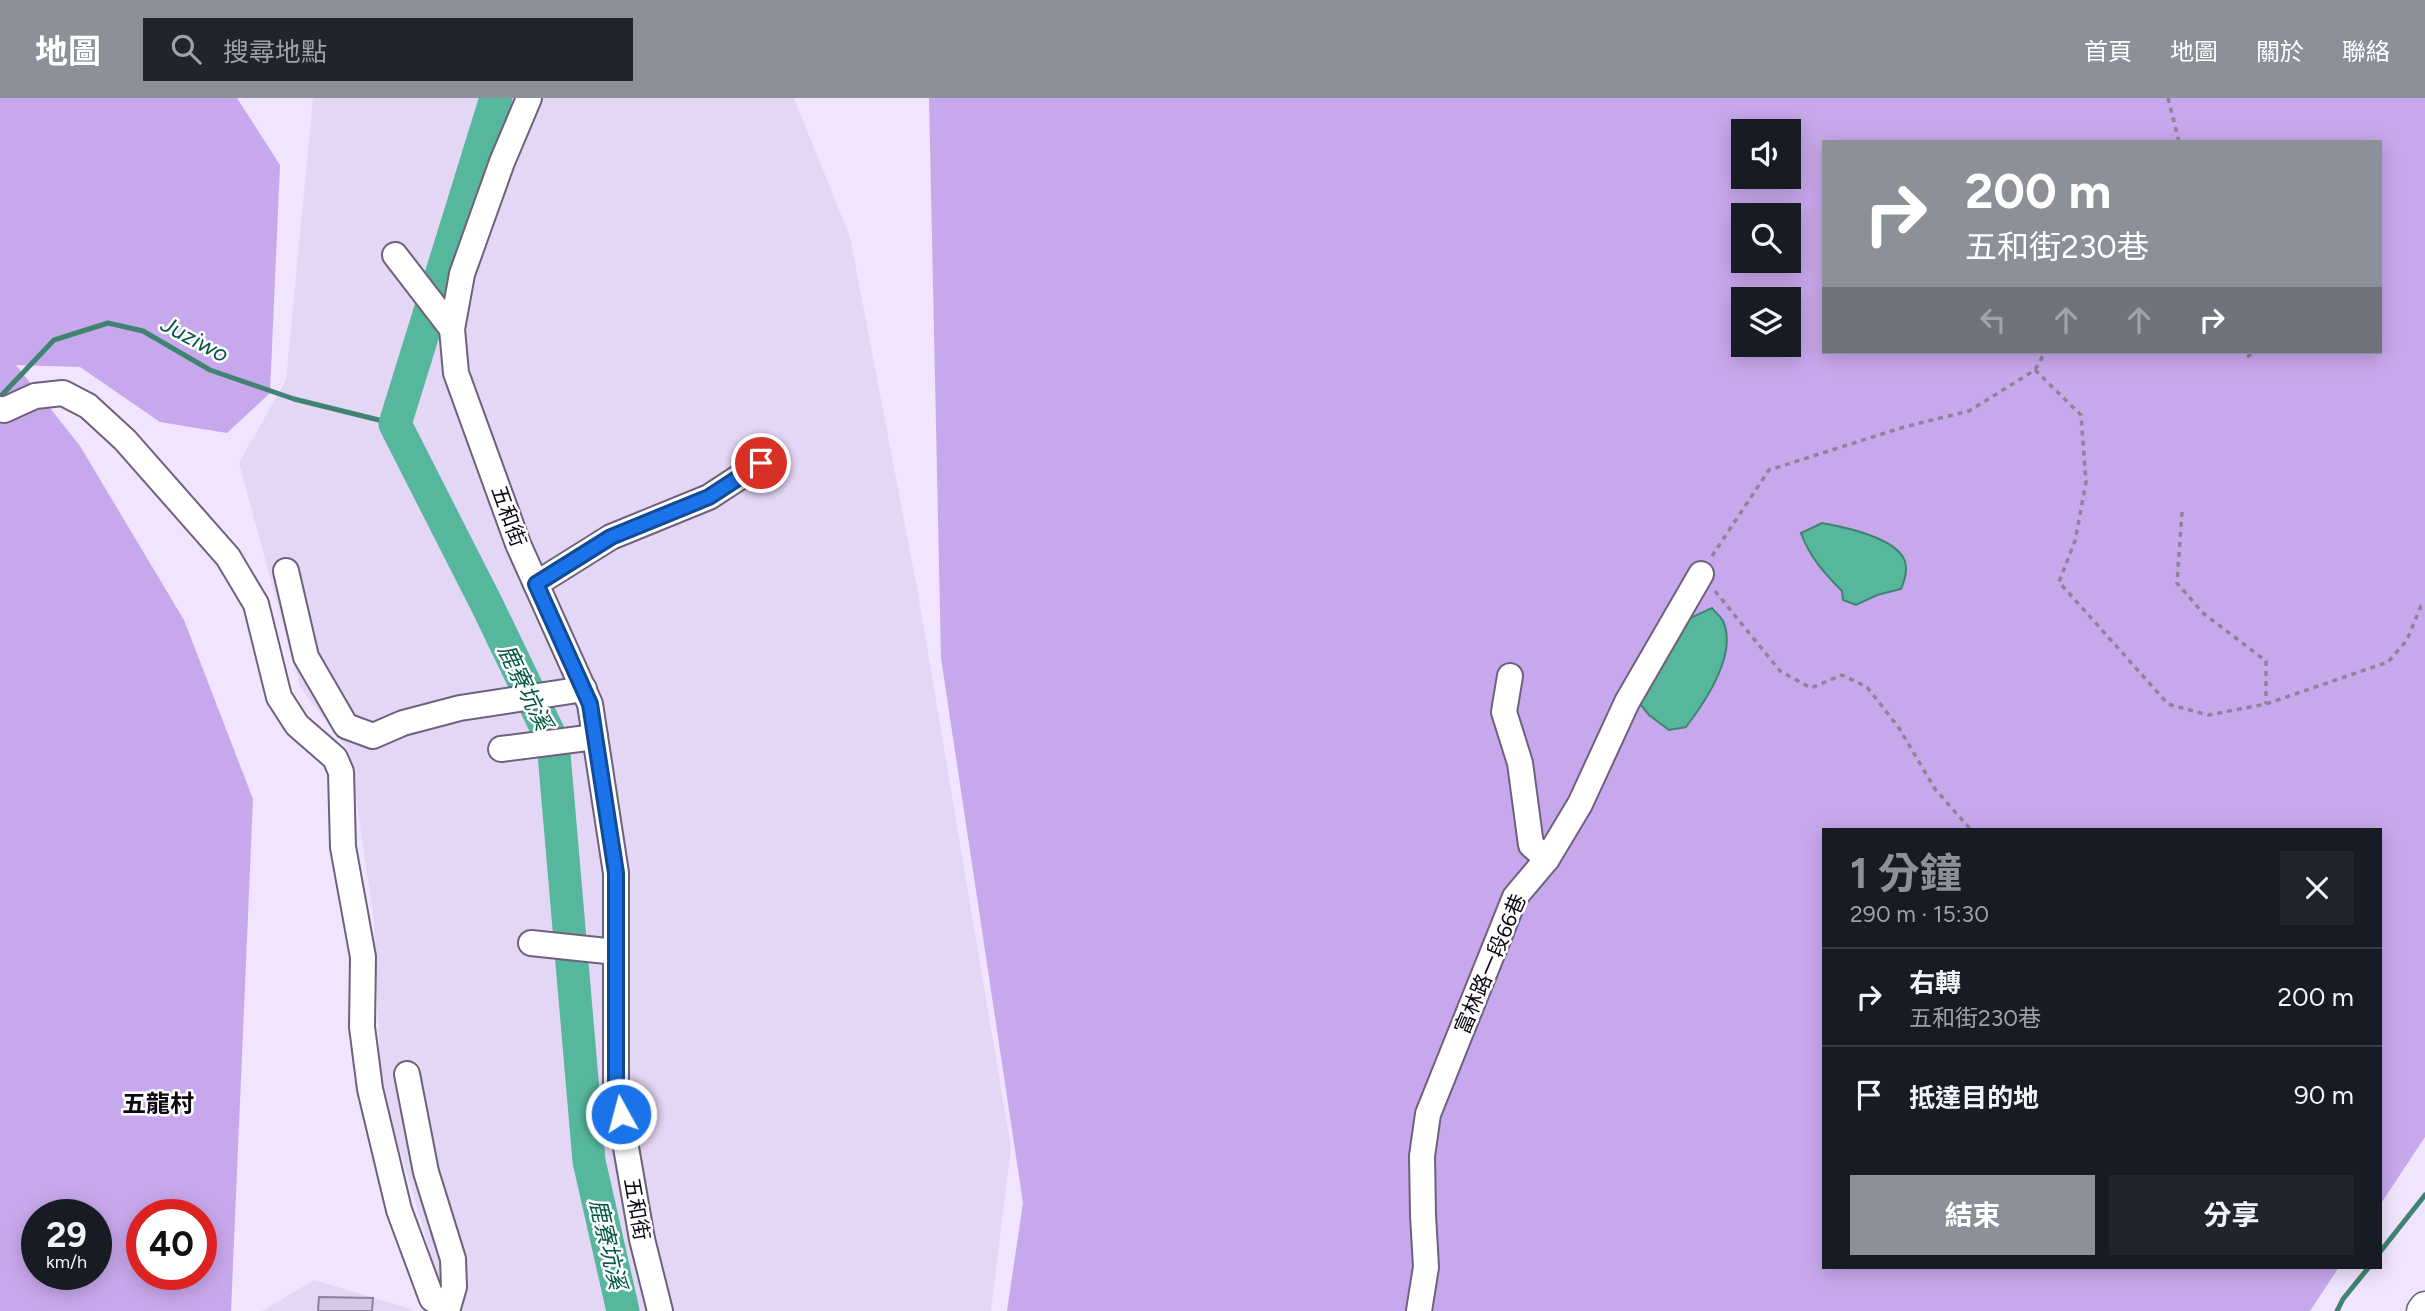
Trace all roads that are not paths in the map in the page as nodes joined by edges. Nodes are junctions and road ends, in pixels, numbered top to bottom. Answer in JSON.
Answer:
{"nodes":[{"id":1,"x":529,"y":98,"type":"edge"},
{"id":2,"x":395,"y":255,"type":"dead end"},
{"id":3,"x":452,"y":329,"type":"junction"},
{"id":4,"x":0,"y":409,"type":"edge"},
{"id":5,"x":761,"y":463,"type":"dead end"},
{"id":6,"x":286,"y":571,"type":"dead end"},
{"id":7,"x":1701,"y":574,"type":"road end"},
{"id":8,"x":536,"y":584,"type":"junction"},
{"id":9,"x":1510,"y":676,"type":"dead end"},
{"id":10,"x":583,"y":690,"type":"junction"},
{"id":11,"x":595,"y":737,"type":"junction"},
{"id":12,"x":501,"y":749,"type":"dead end"},
{"id":13,"x":1547,"y":859,"type":"junction"},
{"id":14,"x":531,"y":943,"type":"dead end"},
{"id":15,"x":616,"y":952,"type":"junction"},
{"id":16,"x":407,"y":1074,"type":"dead end"},
{"id":17,"x":447,"y":1310,"type":"edge"},
{"id":18,"x":660,"y":1311,"type":"edge"},
{"id":19,"x":1419,"y":1311,"type":"edge"}],
"edges":[{"from":1,"to":3,"type":"street","name":"五和街"},
{"from":2,"to":3,"type":"street"},
{"from":3,"to":8,"type":"street","name":"五和街"},
{"from":4,"to":17,"type":"street"},
{"from":5,"to":8,"type":"street"},
{"from":6,"to":10,"type":"street"},
{"from":7,"to":13,"type":"street","name":"富林路一段66巷"},
{"from":8,"to":10,"type":"street","name":"五和街"},
{"from":9,"to":13,"type":"street"},
{"from":10,"to":11,"type":"street","name":"五和街"},
{"from":11,"to":12,"type":"street"},
{"from":11,"to":15,"type":"street","name":"五和街"},
{"from":13,"to":19,"type":"street","name":"富林路一段66巷"},
{"from":14,"to":15,"type":"street"},
{"from":15,"to":18,"type":"street","name":"五和街"},
{"from":16,"to":17,"type":"street"}]}
